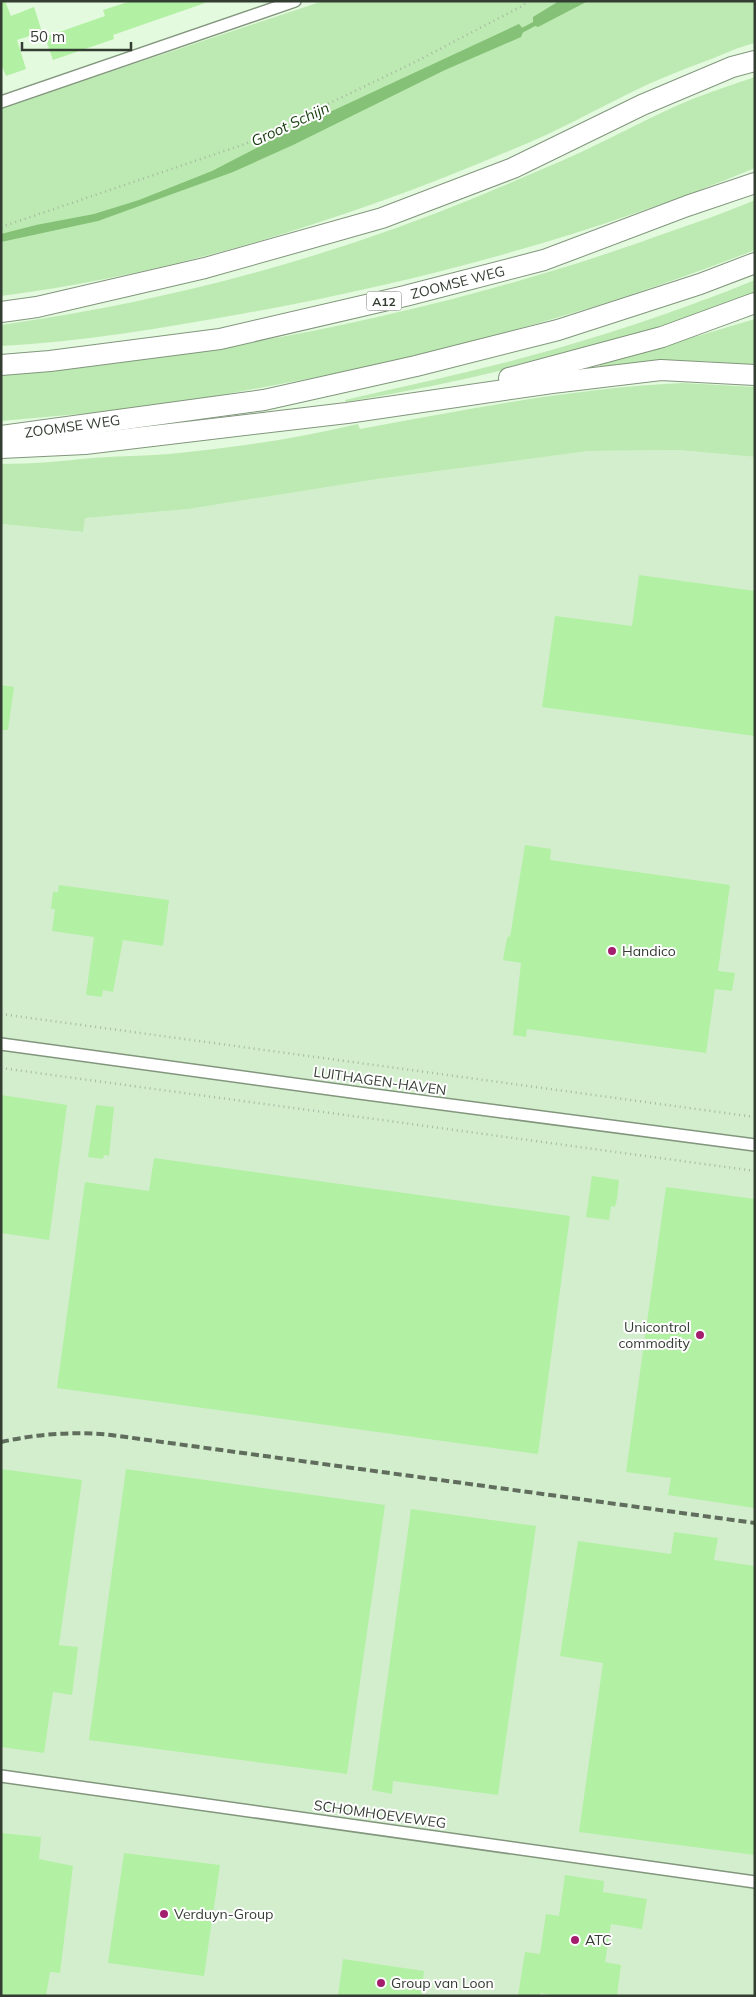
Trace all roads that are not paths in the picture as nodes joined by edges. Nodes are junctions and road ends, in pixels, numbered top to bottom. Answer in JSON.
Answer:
{"nodes":[{"id":1,"x":295,"y":1,"type":"edge"},
{"id":2,"x":755,"y":60,"type":"edge"},
{"id":3,"x":1,"y":102,"type":"edge"},
{"id":4,"x":755,"y":183,"type":"edge"},
{"id":5,"x":755,"y":263,"type":"edge"},
{"id":6,"x":755,"y":303,"type":"edge"},
{"id":7,"x":1,"y":312,"type":"edge"},
{"id":8,"x":1,"y":365,"type":"edge"},
{"id":9,"x":755,"y":375,"type":"edge"},
{"id":10,"x":406,"y":404,"type":"junction"},
{"id":11,"x":1,"y":436,"type":"edge"},
{"id":12,"x":1,"y":448,"type":"edge"},
{"id":13,"x":1,"y":1044,"type":"edge"},
{"id":14,"x":755,"y":1144,"type":"edge"},
{"id":15,"x":1,"y":1776,"type":"edge"},
{"id":16,"x":755,"y":1882,"type":"edge"}],
"edges":[{"from":1,"to":3,"type":"street"},
{"from":2,"to":7,"type":"highway"},
{"from":4,"to":8,"type":"highway","name":"ZOOMSE WEG","number":"A12"},
{"from":5,"to":11,"type":"highway","name":"ZOOMSE WEG"},
{"from":6,"to":10,"type":"highway"},
{"from":9,"to":10,"type":"highway"},
{"from":10,"to":12,"type":"highway"},
{"from":13,"to":14,"type":"street","name":"LUITHAGEN-HAVEN"},
{"from":15,"to":16,"type":"street","name":"SCHOMHOEVEWEG"}]}
